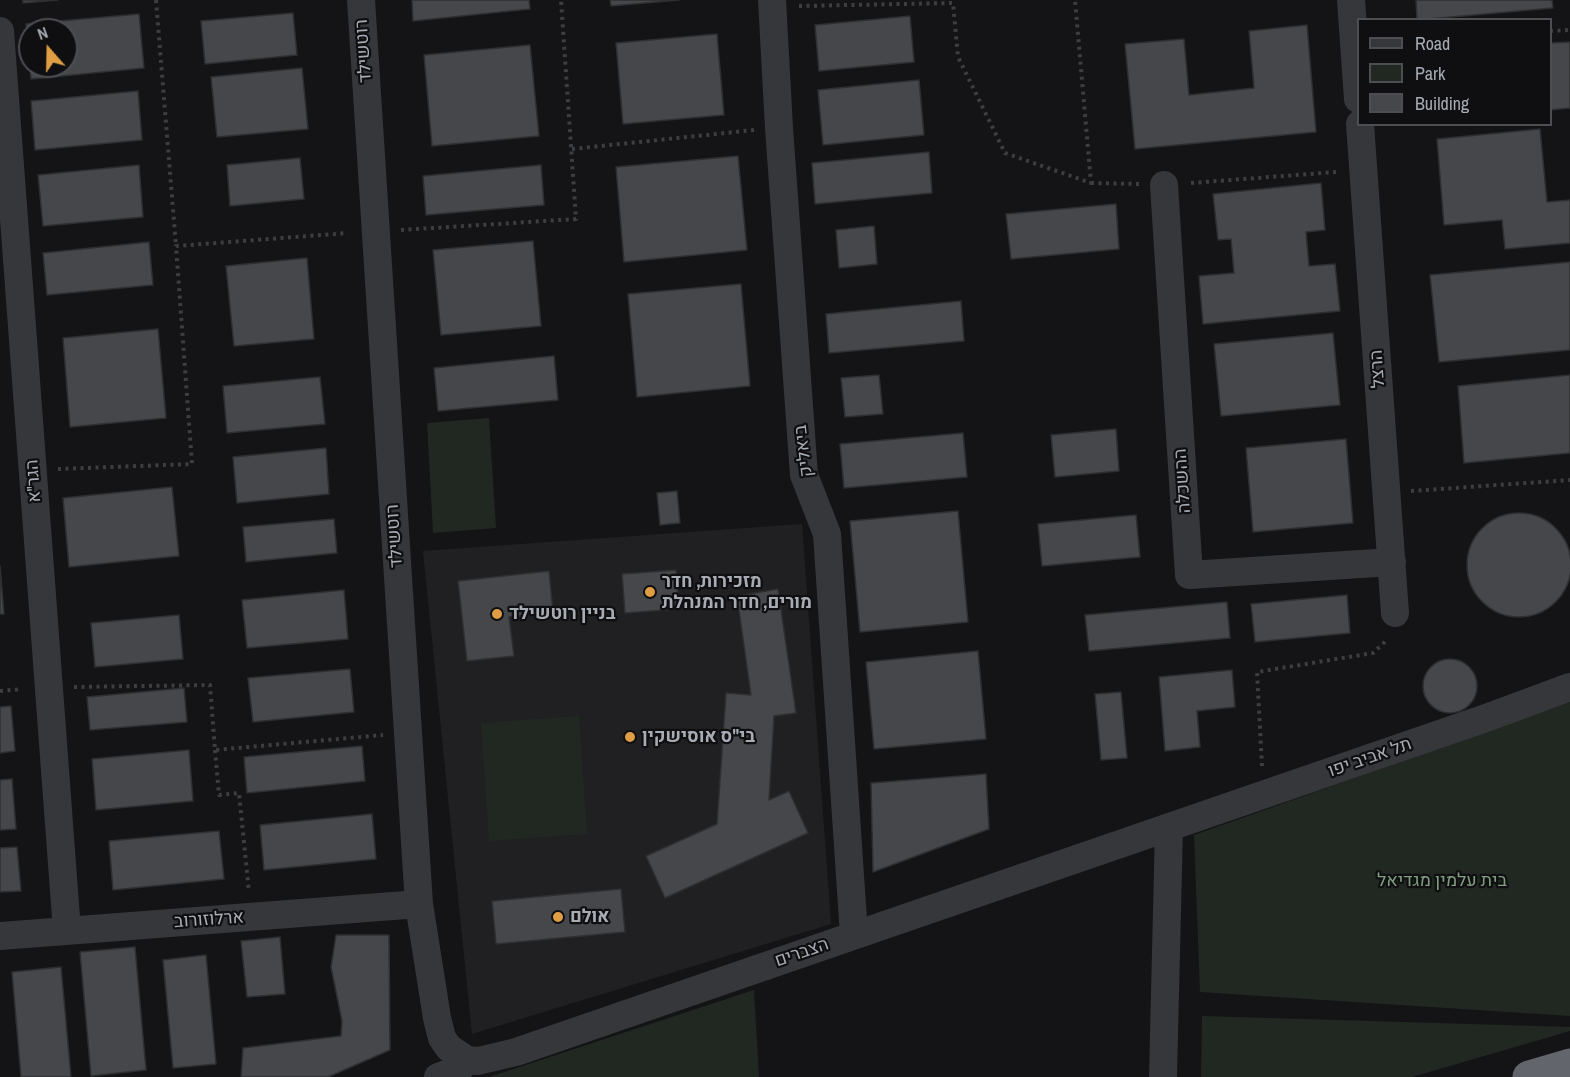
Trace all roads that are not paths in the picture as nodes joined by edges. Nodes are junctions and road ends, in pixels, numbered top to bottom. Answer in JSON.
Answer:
{"nodes":[{"id":1,"x":361,"y":0,"type":"edge"},
{"id":2,"x":1352,"y":0,"type":"edge"},
{"id":3,"x":772,"y":4,"type":"edge"},
{"id":4,"x":0,"y":31,"type":"edge"},
{"id":5,"x":1357,"y":71,"type":"edge"},
{"id":6,"x":1360,"y":126,"type":"edge"},
{"id":7,"x":1164,"y":185,"type":"road end"},
{"id":8,"x":1392,"y":562,"type":"junction"},
{"id":9,"x":1395,"y":613,"type":"road end"},
{"id":10,"x":1570,"y":687,"type":"edge"},
{"id":11,"x":1169,"y":827,"type":"junction"},
{"id":12,"x":419,"y":904,"type":"junction"},
{"id":13,"x":67,"y":931,"type":"junction"},
{"id":14,"x":854,"y":935,"type":"junction"},
{"id":15,"x":0,"y":936,"type":"edge"},
{"id":16,"x":466,"y":1060,"type":"junction"},
{"id":17,"x":1570,"y":1065,"type":"edge"},
{"id":18,"x":438,"y":1077,"type":"edge"},
{"id":19,"x":1163,"y":1077,"type":"edge"},
{"id":20,"x":1528,"y":1077,"type":"edge"}],
"edges":[{"from":1,"to":12,"type":"street","name":"רוטשילד"},
{"from":2,"to":5,"type":"street"},
{"from":3,"to":14,"type":"street","name":"ביאליק"},
{"from":4,"to":13,"type":"street","name":"הגר\"א"},
{"from":6,"to":8,"type":"street","name":"הרצל"},
{"from":7,"to":8,"type":"street","name":"ההשכלה"},
{"from":8,"to":9,"type":"street","name":"הרצל"},
{"from":10,"to":11,"type":"street","name":"תל אביב יפו"},
{"from":11,"to":14,"type":"street","name":"הצברים"},
{"from":11,"to":19,"type":"street"},
{"from":12,"to":13,"type":"street","name":"ארלוזורוב"},
{"from":12,"to":16,"type":"street","name":"רוטשילד"},
{"from":13,"to":15,"type":"street","name":"ארלוזורוב"},
{"from":14,"to":16,"type":"street","name":"הצברים"},
{"from":16,"to":18,"type":"street","name":"הצברים"},
{"from":17,"to":20,"type":"highway"}]}
